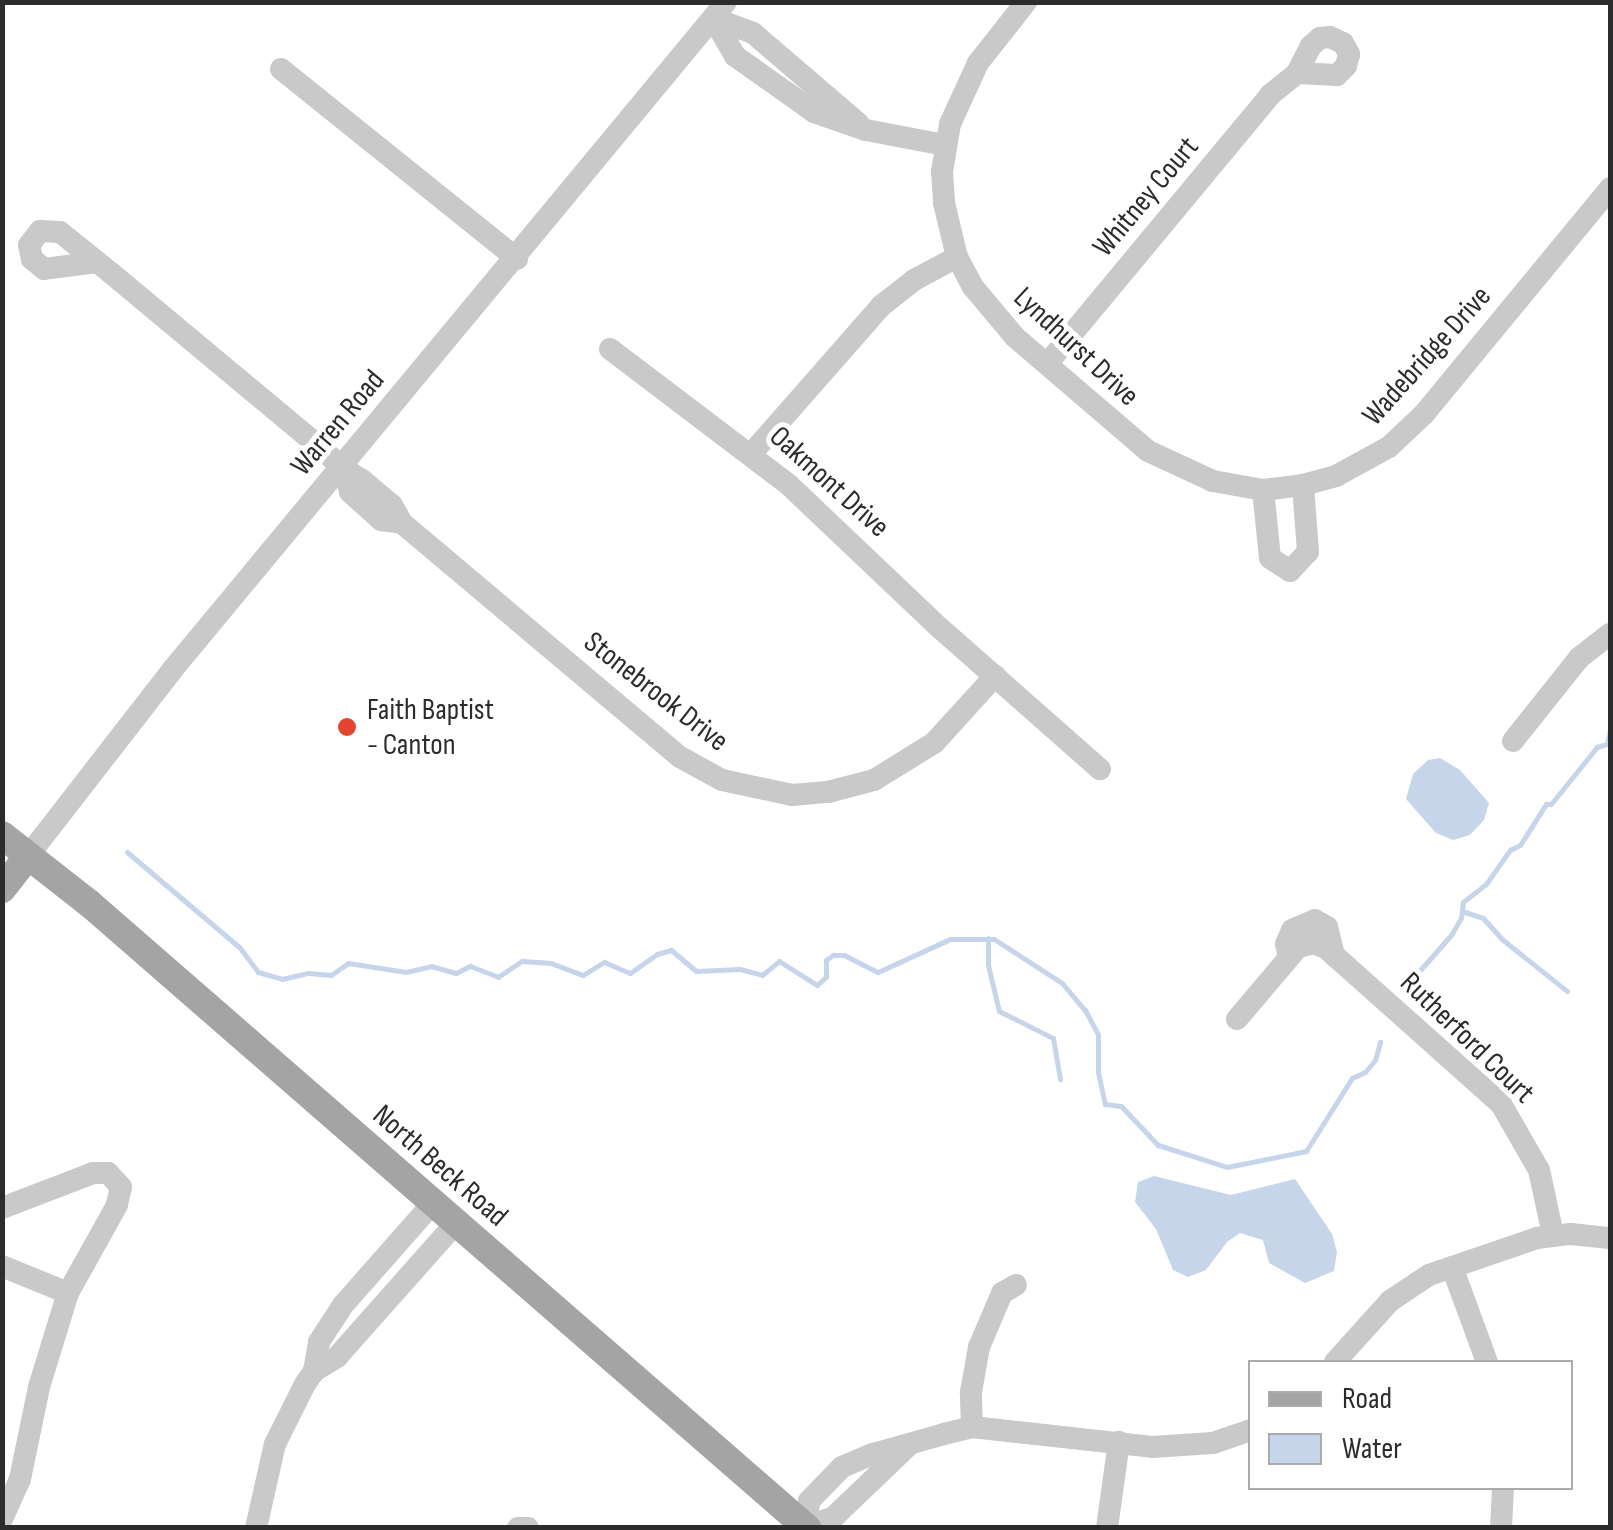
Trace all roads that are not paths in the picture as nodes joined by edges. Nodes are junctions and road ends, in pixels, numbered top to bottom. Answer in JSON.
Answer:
{"nodes":[{"id":1,"x":1026,"y":2,"type":"edge"},
{"id":2,"x":719,"y":10,"type":"edge"},
{"id":3,"x":281,"y":69,"type":"dead end"},
{"id":4,"x":1297,"y":74,"type":"dead end"},
{"id":5,"x":945,"y":145,"type":"junction"},
{"id":6,"x":1610,"y":188,"type":"edge"},
{"id":7,"x":958,"y":257,"type":"junction"},
{"id":8,"x":517,"y":259,"type":"junction"},
{"id":9,"x":97,"y":262,"type":"dead end"},
{"id":10,"x":610,"y":349,"type":"dead end"},
{"id":11,"x":1047,"y":364,"type":"junction"},
{"id":12,"x":752,"y":453,"type":"junction"},
{"id":13,"x":344,"y":469,"type":"junction"},
{"id":14,"x":1303,"y":484,"type":"junction"},
{"id":15,"x":1253,"y":488,"type":"junction"},
{"id":16,"x":1610,"y":634,"type":"edge"},
{"id":17,"x":995,"y":676,"type":"junction"},
{"id":18,"x":1513,"y":741,"type":"dead end"},
{"id":19,"x":1100,"y":769,"type":"dead end"},
{"id":20,"x":2,"y":835,"type":"edge"},
{"id":21,"x":28,"y":856,"type":"junction"},
{"id":22,"x":2,"y":889,"type":"edge"},
{"id":23,"x":1237,"y":1019,"type":"dead end"},
{"id":24,"x":432,"y":1203,"type":"junction"},
{"id":25,"x":2,"y":1208,"type":"edge"},
{"id":26,"x":456,"y":1223,"type":"junction"},
{"id":27,"x":1553,"y":1235,"type":"junction"},
{"id":28,"x":1610,"y":1238,"type":"edge"},
{"id":29,"x":2,"y":1266,"type":"edge"},
{"id":30,"x":1452,"y":1267,"type":"junction"},
{"id":31,"x":1016,"y":1285,"type":"dead end"},
{"id":32,"x":68,"y":1293,"type":"junction"},
{"id":33,"x":1337,"y":1360,"type":"edge"},
{"id":34,"x":1485,"y":1360,"type":"edge"},
{"id":35,"x":314,"y":1371,"type":"junction"},
{"id":36,"x":972,"y":1427,"type":"junction"},
{"id":37,"x":1248,"y":1431,"type":"edge"},
{"id":38,"x":1119,"y":1442,"type":"junction"},
{"id":39,"x":910,"y":1444,"type":"junction"},
{"id":40,"x":1503,"y":1490,"type":"edge"},
{"id":41,"x":2,"y":1519,"type":"edge"},
{"id":42,"x":806,"y":1527,"type":"edge"},
{"id":43,"x":256,"y":1528,"type":"edge"},
{"id":44,"x":518,"y":1528,"type":"edge"},
{"id":45,"x":528,"y":1528,"type":"edge"},
{"id":46,"x":1107,"y":1528,"type":"edge"},
{"id":47,"x":1500,"y":1528,"type":"edge"}],
"edges":[{"from":1,"to":5,"type":"street","name":"Lyndhurst Drive"},
{"from":2,"to":5,"type":"street"},
{"from":2,"to":8,"type":"street","name":"Warren Road"},
{"from":3,"to":8,"type":"street"},
{"from":4,"to":11,"type":"street","name":"Whitney Court"},
{"from":5,"to":7,"type":"street","name":"Lyndhurst Drive"},
{"from":6,"to":14,"type":"street","name":"Wadebridge Drive"},
{"from":7,"to":11,"type":"street","name":"Lyndhurst Drive"},
{"from":7,"to":12,"type":"street"},
{"from":8,"to":13,"type":"street","name":"Warren Road"},
{"from":9,"to":13,"type":"street","name":"Stonebrook Drive"},
{"from":10,"to":12,"type":"street","name":"Oakmont Drive"},
{"from":11,"to":15,"type":"street","name":"Lyndhurst Drive"},
{"from":12,"to":17,"type":"street","name":"Oakmont Drive"},
{"from":13,"to":17,"type":"street","name":"Stonebrook Drive"},
{"from":13,"to":21,"type":"street","name":"Warren Road"},
{"from":14,"to":15,"type":"street","name":"Wadebridge Drive"},
{"from":14,"to":15,"type":"street"},
{"from":16,"to":18,"type":"street"},
{"from":17,"to":19,"type":"street","name":"Oakmont Drive"},
{"from":20,"to":21,"type":"main road","name":"North Beck Road"},
{"from":21,"to":22,"type":"main road","name":"Warren Road"},
{"from":21,"to":24,"type":"main road","name":"North Beck Road"},
{"from":23,"to":27,"type":"street","name":"Rutherford Court"},
{"from":24,"to":26,"type":"main road","name":"North Beck Road"},
{"from":24,"to":35,"type":"street"},
{"from":25,"to":32,"type":"street"},
{"from":26,"to":35,"type":"street"},
{"from":26,"to":42,"type":"main road","name":"North Beck Road"},
{"from":27,"to":28,"type":"street"},
{"from":27,"to":30,"type":"street"},
{"from":29,"to":32,"type":"street"},
{"from":30,"to":33,"type":"street"},
{"from":30,"to":34,"type":"street"},
{"from":31,"to":36,"type":"street"},
{"from":32,"to":41,"type":"street"},
{"from":35,"to":43,"type":"street"},
{"from":36,"to":38,"type":"street"},
{"from":36,"to":39,"type":"street"},
{"from":37,"to":38,"type":"street"},
{"from":38,"to":46,"type":"street"},
{"from":39,"to":42,"type":"street"},
{"from":39,"to":42,"type":"street"},
{"from":40,"to":47,"type":"street"},
{"from":44,"to":45,"type":"street"}]}
